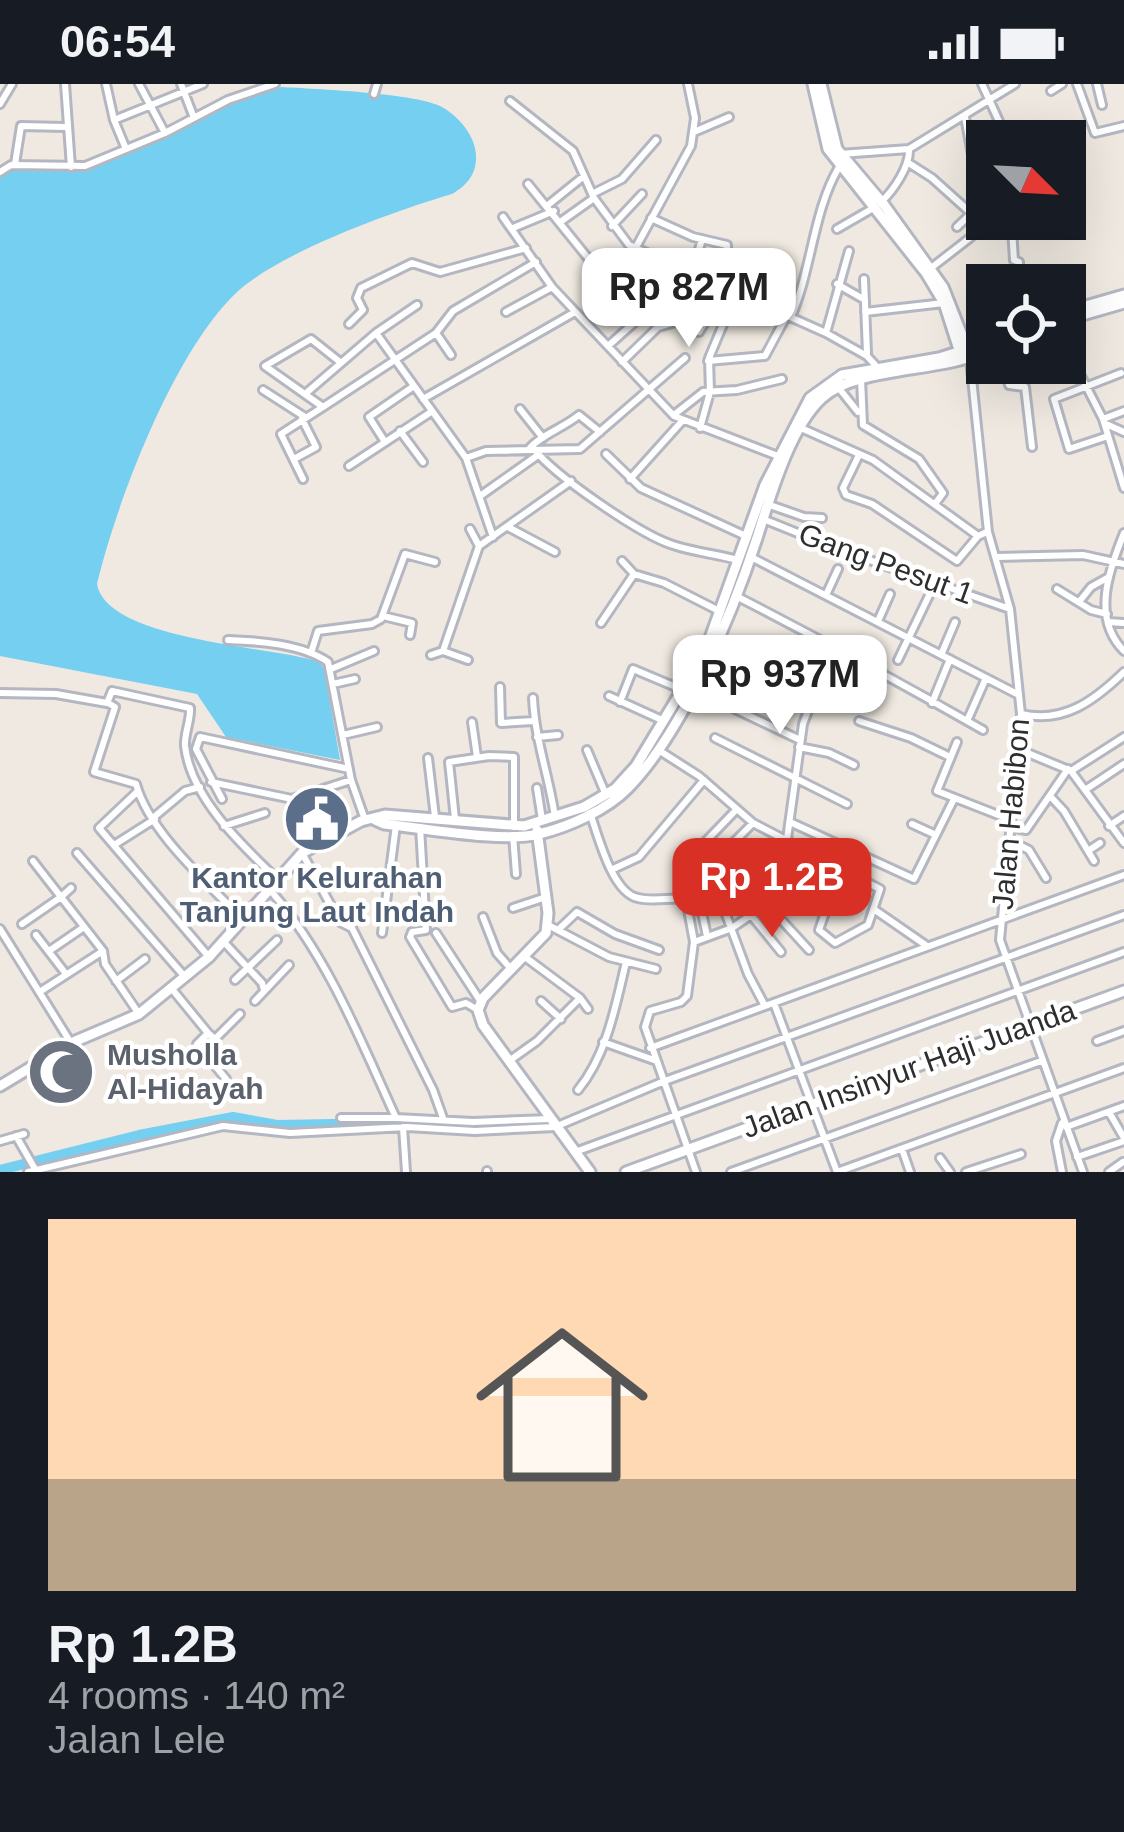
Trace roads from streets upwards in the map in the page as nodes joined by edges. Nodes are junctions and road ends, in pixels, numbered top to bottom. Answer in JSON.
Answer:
{"nodes":[{"id":1,"x":12,"y":84,"type":"edge"},
{"id":2,"x":64,"y":84,"type":"edge"},
{"id":3,"x":106,"y":84,"type":"edge"},
{"id":4,"x":139,"y":84,"type":"edge"},
{"id":5,"x":203,"y":84,"type":"edge"},
{"id":6,"x":275,"y":84,"type":"edge"},
{"id":7,"x":377,"y":84,"type":"edge"},
{"id":8,"x":688,"y":84,"type":"edge"},
{"id":9,"x":816,"y":84,"type":"edge"},
{"id":10,"x":982,"y":84,"type":"edge"},
{"id":11,"x":1015,"y":84,"type":"edge"},
{"id":12,"x":1062,"y":84,"type":"edge"},
{"id":13,"x":1077,"y":84,"type":"edge"},
{"id":14,"x":1097,"y":84,"type":"edge"},
{"id":15,"x":255,"y":87,"type":"edge"},
{"id":16,"x":183,"y":88,"type":"edge"},
{"id":17,"x":1051,"y":91,"type":"dead end"},
{"id":18,"x":374,"y":94,"type":"dead end"},
{"id":19,"x":992,"y":100,"type":"junction"},
{"id":20,"x":510,"y":101,"type":"dead end"},
{"id":21,"x":0,"y":104,"type":"edge"},
{"id":22,"x":150,"y":105,"type":"junction"},
{"id":23,"x":1102,"y":105,"type":"dead end"},
{"id":24,"x":729,"y":117,"type":"dead end"},
{"id":25,"x":965,"y":117,"type":"junction"},
{"id":26,"x":194,"y":118,"type":"junction"},
{"id":27,"x":114,"y":120,"type":"junction"},
{"id":28,"x":966,"y":120,"type":"edge"},
{"id":29,"x":1000,"y":120,"type":"edge"},
{"id":30,"x":1124,"y":127,"type":"edge"},
{"id":31,"x":65,"y":128,"type":"junction"},
{"id":32,"x":694,"y":131,"type":"junction"},
{"id":33,"x":165,"y":133,"type":"junction"},
{"id":34,"x":656,"y":140,"type":"dead end"},
{"id":35,"x":126,"y":149,"type":"junction"},
{"id":36,"x":909,"y":149,"type":"junction"},
{"id":37,"x":836,"y":154,"type":"junction"},
{"id":38,"x":907,"y":162,"type":"junction"},
{"id":39,"x":15,"y":164,"type":"junction"},
{"id":40,"x":71,"y":167,"type":"junction"},
{"id":41,"x":0,"y":172,"type":"edge"},
{"id":42,"x":584,"y":176,"type":"junction"},
{"id":43,"x":528,"y":184,"type":"dead end"},
{"id":44,"x":642,"y":194,"type":"dead end"},
{"id":45,"x":593,"y":196,"type":"junction"},
{"id":46,"x":878,"y":204,"type":"junction"},
{"id":47,"x":551,"y":208,"type":"junction"},
{"id":48,"x":966,"y":209,"type":"edge"},
{"id":49,"x":624,"y":210,"type":"junction"},
{"id":50,"x":605,"y":216,"type":"junction"},
{"id":51,"x":503,"y":217,"type":"dead end"},
{"id":52,"x":651,"y":218,"type":"junction"},
{"id":53,"x":966,"y":219,"type":"edge"},
{"id":54,"x":561,"y":220,"type":"junction"},
{"id":55,"x":612,"y":226,"type":"junction"},
{"id":56,"x":957,"y":227,"type":"dead end"},
{"id":57,"x":896,"y":228,"type":"junction"},
{"id":58,"x":512,"y":229,"type":"junction"},
{"id":59,"x":837,"y":229,"type":"dead end"},
{"id":60,"x":702,"y":239,"type":"junction"},
{"id":61,"x":967,"y":240,"type":"edge"},
{"id":62,"x":526,"y":248,"type":"junction"},
{"id":63,"x":639,"y":250,"type":"junction"},
{"id":64,"x":849,"y":251,"type":"dead end"},
{"id":65,"x":536,"y":262,"type":"junction"},
{"id":66,"x":676,"y":268,"type":"junction"},
{"id":67,"x":931,"y":268,"type":"junction"},
{"id":68,"x":772,"y":275,"type":"dead end"},
{"id":69,"x":695,"y":276,"type":"junction"},
{"id":70,"x":864,"y":279,"type":"dead end"},
{"id":71,"x":609,"y":284,"type":"junction"},
{"id":72,"x":837,"y":284,"type":"junction"},
{"id":73,"x":552,"y":287,"type":"junction"},
{"id":74,"x":730,"y":288,"type":"junction"},
{"id":75,"x":1124,"y":299,"type":"edge"},
{"id":76,"x":865,"y":300,"type":"junction"},
{"id":77,"x":763,"y":303,"type":"junction"},
{"id":78,"x":944,"y":303,"type":"junction"},
{"id":79,"x":417,"y":305,"type":"dead end"},
{"id":80,"x":1086,"y":310,"type":"edge"},
{"id":81,"x":644,"y":311,"type":"junction"},
{"id":82,"x":506,"y":312,"type":"dead end"},
{"id":83,"x":575,"y":312,"type":"junction"},
{"id":84,"x":865,"y":312,"type":"junction"},
{"id":85,"x":789,"y":316,"type":"junction"},
{"id":86,"x":349,"y":325,"type":"dead end"},
{"id":87,"x":954,"y":330,"type":"junction"},
{"id":88,"x":376,"y":332,"type":"junction"},
{"id":89,"x":699,"y":332,"type":"dead end"},
{"id":90,"x":436,"y":333,"type":"junction"},
{"id":91,"x":826,"y":333,"type":"junction"},
{"id":92,"x":608,"y":346,"type":"junction"},
{"id":93,"x":451,"y":355,"type":"dead end"},
{"id":94,"x":867,"y":356,"type":"junction"},
{"id":95,"x":965,"y":356,"type":"junction"},
{"id":96,"x":686,"y":358,"type":"dead end"},
{"id":97,"x":939,"y":358,"type":"junction"},
{"id":98,"x":395,"y":360,"type":"junction"},
{"id":99,"x":709,"y":361,"type":"junction"},
{"id":100,"x":340,"y":362,"type":"junction"},
{"id":101,"x":622,"y":362,"type":"junction"},
{"id":102,"x":877,"y":367,"type":"junction"},
{"id":103,"x":1121,"y":373,"type":"dead end"},
{"id":104,"x":782,"y":379,"type":"dead end"},
{"id":105,"x":860,"y":379,"type":"junction"},
{"id":106,"x":1009,"y":384,"type":"edge"},
{"id":107,"x":1084,"y":384,"type":"edge"},
{"id":108,"x":414,"y":386,"type":"junction"},
{"id":109,"x":838,"y":387,"type":"junction"},
{"id":110,"x":1085,"y":387,"type":"junction"},
{"id":111,"x":263,"y":390,"type":"dead end"},
{"id":112,"x":650,"y":391,"type":"junction"},
{"id":113,"x":710,"y":392,"type":"junction"},
{"id":114,"x":305,"y":394,"type":"junction"},
{"id":115,"x":423,"y":399,"type":"junction"},
{"id":116,"x":323,"y":407,"type":"junction"},
{"id":117,"x":520,"y":409,"type":"dead end"},
{"id":118,"x":432,"y":411,"type":"junction"},
{"id":119,"x":1124,"y":411,"type":"edge"},
{"id":120,"x":860,"y":413,"type":"junction"},
{"id":121,"x":674,"y":416,"type":"junction"},
{"id":122,"x":304,"y":418,"type":"junction"},
{"id":123,"x":683,"y":420,"type":"junction"},
{"id":124,"x":1104,"y":421,"type":"junction"},
{"id":125,"x":700,"y":428,"type":"junction"},
{"id":126,"x":801,"y":428,"type":"junction"},
{"id":127,"x":400,"y":431,"type":"junction"},
{"id":128,"x":600,"y":432,"type":"junction"},
{"id":129,"x":1124,"y":432,"type":"edge"},
{"id":130,"x":1108,"y":436,"type":"junction"},
{"id":131,"x":543,"y":438,"type":"junction"},
{"id":132,"x":386,"y":442,"type":"junction"},
{"id":133,"x":1032,"y":447,"type":"dead end"},
{"id":134,"x":534,"y":451,"type":"junction"},
{"id":135,"x":606,"y":454,"type":"dead end"},
{"id":136,"x":860,"y":454,"type":"junction"},
{"id":137,"x":781,"y":457,"type":"junction"},
{"id":138,"x":466,"y":458,"type":"junction"},
{"id":139,"x":294,"y":459,"type":"junction"},
{"id":140,"x":423,"y":462,"type":"dead end"},
{"id":141,"x":349,"y":466,"type":"dead end"},
{"id":142,"x":630,"y":478,"type":"junction"},
{"id":143,"x":303,"y":479,"type":"dead end"},
{"id":144,"x":571,"y":481,"type":"junction"},
{"id":145,"x":1124,"y":488,"type":"edge"},
{"id":146,"x":480,"y":496,"type":"junction"},
{"id":147,"x":767,"y":504,"type":"junction"},
{"id":148,"x":935,"y":504,"type":"junction"},
{"id":149,"x":763,"y":518,"type":"junction"},
{"id":150,"x":822,"y":518,"type":"dead end"},
{"id":151,"x":508,"y":527,"type":"junction"},
{"id":152,"x":470,"y":529,"type":"dead end"},
{"id":153,"x":988,"y":532,"type":"junction"},
{"id":154,"x":1124,"y":533,"type":"edge"},
{"id":155,"x":977,"y":536,"type":"junction"},
{"id":156,"x":748,"y":537,"type":"junction"},
{"id":157,"x":493,"y":538,"type":"junction"},
{"id":158,"x":479,"y":546,"type":"junction"},
{"id":159,"x":555,"y":552,"type":"dead end"},
{"id":160,"x":996,"y":556,"type":"junction"},
{"id":161,"x":745,"y":559,"type":"junction"},
{"id":162,"x":622,"y":561,"type":"dead end"},
{"id":163,"x":435,"y":562,"type":"dead end"},
{"id":164,"x":1111,"y":564,"type":"junction"},
{"id":165,"x":1124,"y":564,"type":"edge"},
{"id":166,"x":838,"y":569,"type":"dead end"},
{"id":167,"x":634,"y":574,"type":"junction"},
{"id":168,"x":1107,"y":578,"type":"junction"},
{"id":169,"x":935,"y":583,"type":"junction"},
{"id":170,"x":1058,"y":589,"type":"dead end"},
{"id":171,"x":890,"y":594,"type":"dead end"},
{"id":172,"x":826,"y":595,"type":"junction"},
{"id":173,"x":736,"y":596,"type":"junction"},
{"id":174,"x":1079,"y":602,"type":"junction"},
{"id":175,"x":1010,"y":609,"type":"junction"},
{"id":176,"x":721,"y":612,"type":"junction"},
{"id":177,"x":383,"y":616,"type":"junction"},
{"id":178,"x":1107,"y":618,"type":"junction"},
{"id":179,"x":878,"y":621,"type":"junction"},
{"id":180,"x":955,"y":622,"type":"dead end"},
{"id":181,"x":601,"y":623,"type":"dead end"},
{"id":182,"x":1124,"y":623,"type":"edge"},
{"id":183,"x":410,"y":635,"type":"dead end"},
{"id":184,"x":910,"y":638,"type":"junction"},
{"id":185,"x":228,"y":640,"type":"dead end"},
{"id":186,"x":718,"y":643,"type":"junction"},
{"id":187,"x":833,"y":645,"type":"junction"},
{"id":188,"x":374,"y":651,"type":"dead end"},
{"id":189,"x":443,"y":651,"type":"junction"},
{"id":190,"x":1124,"y":651,"type":"edge"},
{"id":191,"x":310,"y":653,"type":"junction"},
{"id":192,"x":431,"y":655,"type":"dead end"},
{"id":193,"x":945,"y":657,"type":"junction"},
{"id":194,"x":898,"y":659,"type":"dead end"},
{"id":195,"x":468,"y":660,"type":"dead end"},
{"id":196,"x":759,"y":662,"type":"junction"},
{"id":197,"x":331,"y":669,"type":"junction"},
{"id":198,"x":1124,"y":672,"type":"edge"},
{"id":199,"x":986,"y":678,"type":"junction"},
{"id":200,"x":355,"y":680,"type":"dead end"},
{"id":201,"x":333,"y":684,"type":"junction"},
{"id":202,"x":747,"y":686,"type":"dead end"},
{"id":203,"x":816,"y":686,"type":"junction"},
{"id":204,"x":500,"y":687,"type":"dead end"},
{"id":205,"x":687,"y":692,"type":"junction"},
{"id":206,"x":0,"y":693,"type":"edge"},
{"id":207,"x":781,"y":695,"type":"dead end"},
{"id":208,"x":1019,"y":695,"type":"junction"},
{"id":209,"x":609,"y":696,"type":"dead end"},
{"id":210,"x":533,"y":698,"type":"dead end"},
{"id":211,"x":620,"y":702,"type":"junction"},
{"id":212,"x":106,"y":703,"type":"junction"},
{"id":213,"x":932,"y":703,"type":"junction"},
{"id":214,"x":809,"y":704,"type":"junction"},
{"id":215,"x":735,"y":709,"type":"dead end"},
{"id":216,"x":1021,"y":714,"type":"junction"},
{"id":217,"x":534,"y":721,"type":"junction"},
{"id":218,"x":859,"y":721,"type":"dead end"},
{"id":219,"x":967,"y":721,"type":"junction"},
{"id":220,"x":472,"y":722,"type":"dead end"},
{"id":221,"x":664,"y":722,"type":"junction"},
{"id":222,"x":377,"y":728,"type":"dead end"},
{"id":223,"x":983,"y":730,"type":"dead end"},
{"id":224,"x":343,"y":735,"type":"junction"},
{"id":225,"x":558,"y":735,"type":"dead end"},
{"id":226,"x":536,"y":737,"type":"junction"},
{"id":227,"x":715,"y":737,"type":"dead end"},
{"id":228,"x":1124,"y":737,"type":"edge"},
{"id":229,"x":958,"y":742,"type":"dead end"},
{"id":230,"x":800,"y":744,"type":"junction"},
{"id":231,"x":657,"y":749,"type":"junction"},
{"id":232,"x":1018,"y":749,"type":"junction"},
{"id":233,"x":587,"y":750,"type":"dead end"},
{"id":234,"x":477,"y":757,"type":"junction"},
{"id":235,"x":950,"y":757,"type":"junction"},
{"id":236,"x":428,"y":758,"type":"dead end"},
{"id":237,"x":1124,"y":764,"type":"edge"},
{"id":238,"x":854,"y":765,"type":"dead end"},
{"id":239,"x":349,"y":769,"type":"junction"},
{"id":240,"x":1070,"y":770,"type":"junction"},
{"id":241,"x":794,"y":779,"type":"junction"},
{"id":242,"x":351,"y":780,"type":"junction"},
{"id":243,"x":704,"y":780,"type":"junction"},
{"id":244,"x":211,"y":782,"type":"junction"},
{"id":245,"x":201,"y":787,"type":"junction"},
{"id":246,"x":537,"y":788,"type":"dead end"},
{"id":247,"x":1084,"y":790,"type":"junction"},
{"id":248,"x":138,"y":791,"type":"junction"},
{"id":249,"x":606,"y":795,"type":"junction"},
{"id":250,"x":1049,"y":796,"type":"junction"},
{"id":251,"x":222,"y":799,"type":"dead end"},
{"id":252,"x":954,"y":799,"type":"junction"},
{"id":253,"x":847,"y":804,"type":"dead end"},
{"id":254,"x":735,"y":811,"type":"junction"},
{"id":255,"x":590,"y":813,"type":"junction"},
{"id":256,"x":266,"y":814,"type":"dead end"},
{"id":257,"x":1124,"y":816,"type":"edge"},
{"id":258,"x":154,"y":818,"type":"junction"},
{"id":259,"x":555,"y":818,"type":"junction"},
{"id":260,"x":370,"y":820,"type":"junction"},
{"id":261,"x":435,"y":820,"type":"junction"},
{"id":262,"x":456,"y":822,"type":"junction"},
{"id":263,"x":790,"y":823,"type":"junction"},
{"id":264,"x":753,"y":824,"type":"junction"},
{"id":265,"x":911,"y":824,"type":"dead end"},
{"id":266,"x":1010,"y":824,"type":"junction"},
{"id":267,"x":396,"y":825,"type":"junction"},
{"id":268,"x":224,"y":826,"type":"junction"},
{"id":269,"x":1109,"y":826,"type":"junction"},
{"id":270,"x":420,"y":827,"type":"junction"},
{"id":271,"x":539,"y":827,"type":"junction"},
{"id":272,"x":513,"y":831,"type":"junction"},
{"id":273,"x":936,"y":835,"type":"junction"},
{"id":274,"x":1009,"y":840,"type":"junction"},
{"id":275,"x":1100,"y":843,"type":"dead end"},
{"id":276,"x":1124,"y":843,"type":"edge"},
{"id":277,"x":788,"y":844,"type":"junction"},
{"id":278,"x":114,"y":845,"type":"junction"},
{"id":279,"x":1088,"y":851,"type":"junction"},
{"id":280,"x":77,"y":853,"type":"dead end"},
{"id":281,"x":302,"y":853,"type":"junction"},
{"id":282,"x":811,"y":856,"type":"junction"},
{"id":283,"x":33,"y":861,"type":"dead end"},
{"id":284,"x":1094,"y":861,"type":"dead end"},
{"id":285,"x":682,"y":866,"type":"dead end"},
{"id":286,"x":840,"y":869,"type":"junction"},
{"id":287,"x":611,"y":870,"type":"junction"},
{"id":288,"x":516,"y":874,"type":"dead end"},
{"id":289,"x":1124,"y":875,"type":"edge"},
{"id":290,"x":1046,"y":878,"type":"dead end"},
{"id":291,"x":730,"y":880,"type":"dead end"},
{"id":292,"x":800,"y":881,"type":"dead end"},
{"id":293,"x":779,"y":885,"type":"junction"},
{"id":294,"x":274,"y":886,"type":"junction"},
{"id":295,"x":71,"y":888,"type":"dead end"},
{"id":296,"x":684,"y":896,"type":"junction"},
{"id":297,"x":61,"y":897,"type":"junction"},
{"id":298,"x":546,"y":897,"type":"junction"},
{"id":299,"x":699,"y":899,"type":"dead end"},
{"id":300,"x":721,"y":901,"type":"dead end"},
{"id":301,"x":762,"y":904,"type":"junction"},
{"id":302,"x":513,"y":908,"type":"dead end"},
{"id":303,"x":806,"y":910,"type":"dead end"},
{"id":304,"x":875,"y":910,"type":"junction"},
{"id":305,"x":751,"y":915,"type":"junction"},
{"id":306,"x":1124,"y":915,"type":"edge"},
{"id":307,"x":483,"y":917,"type":"dead end"},
{"id":308,"x":244,"y":920,"type":"junction"},
{"id":309,"x":1003,"y":920,"type":"junction"},
{"id":310,"x":22,"y":924,"type":"dead end"},
{"id":311,"x":84,"y":927,"type":"junction"},
{"id":312,"x":553,"y":928,"type":"junction"},
{"id":313,"x":732,"y":928,"type":"junction"},
{"id":314,"x":0,"y":929,"type":"edge"},
{"id":315,"x":382,"y":933,"type":"dead end"},
{"id":316,"x":436,"y":933,"type":"dead end"},
{"id":317,"x":36,"y":935,"type":"dead end"},
{"id":318,"x":707,"y":937,"type":"junction"},
{"id":319,"x":277,"y":940,"type":"dead end"},
{"id":320,"x":224,"y":941,"type":"junction"},
{"id":321,"x":694,"y":942,"type":"junction"},
{"id":322,"x":928,"y":946,"type":"junction"},
{"id":323,"x":658,"y":950,"type":"dead end"},
{"id":324,"x":809,"y":950,"type":"dead end"},
{"id":325,"x":49,"y":951,"type":"junction"},
{"id":326,"x":103,"y":951,"type":"junction"},
{"id":327,"x":781,"y":952,"type":"dead end"},
{"id":328,"x":1124,"y":952,"type":"edge"},
{"id":329,"x":209,"y":957,"type":"junction"},
{"id":330,"x":525,"y":957,"type":"junction"},
{"id":331,"x":1005,"y":958,"type":"junction"},
{"id":332,"x":145,"y":959,"type":"dead end"},
{"id":333,"x":626,"y":962,"type":"junction"},
{"id":334,"x":289,"y":965,"type":"dead end"},
{"id":335,"x":248,"y":968,"type":"junction"},
{"id":336,"x":512,"y":970,"type":"junction"},
{"id":337,"x":656,"y":970,"type":"dead end"},
{"id":338,"x":66,"y":974,"type":"junction"},
{"id":339,"x":185,"y":978,"type":"junction"},
{"id":340,"x":235,"y":980,"type":"dead end"},
{"id":341,"x":116,"y":981,"type":"junction"},
{"id":342,"x":266,"y":985,"type":"junction"},
{"id":343,"x":172,"y":989,"type":"junction"},
{"id":344,"x":41,"y":991,"type":"junction"},
{"id":345,"x":1124,"y":991,"type":"edge"},
{"id":346,"x":1017,"y":992,"type":"junction"},
{"id":347,"x":580,"y":998,"type":"junction"},
{"id":348,"x":255,"y":1001,"type":"dead end"},
{"id":349,"x":542,"y":1001,"type":"dead end"},
{"id":350,"x":769,"y":1004,"type":"junction"},
{"id":351,"x":479,"y":1006,"type":"junction"},
{"id":352,"x":588,"y":1009,"type":"dead end"},
{"id":353,"x":139,"y":1014,"type":"junction"},
{"id":354,"x":240,"y":1014,"type":"dead end"},
{"id":355,"x":561,"y":1018,"type":"junction"},
{"id":356,"x":1028,"y":1026,"type":"junction"},
{"id":357,"x":1124,"y":1031,"type":"edge"},
{"id":358,"x":208,"y":1033,"type":"junction"},
{"id":359,"x":787,"y":1036,"type":"junction"},
{"id":360,"x":1097,"y":1041,"type":"dead end"},
{"id":361,"x":604,"y":1042,"type":"junction"},
{"id":362,"x":71,"y":1043,"type":"junction"},
{"id":363,"x":650,"y":1048,"type":"junction"},
{"id":364,"x":654,"y":1060,"type":"junction"},
{"id":365,"x":509,"y":1061,"type":"junction"},
{"id":366,"x":1041,"y":1061,"type":"junction"},
{"id":367,"x":1124,"y":1069,"type":"edge"},
{"id":368,"x":799,"y":1070,"type":"junction"},
{"id":369,"x":226,"y":1079,"type":"dead end"},
{"id":370,"x":662,"y":1082,"type":"junction"},
{"id":371,"x":0,"y":1086,"type":"edge"},
{"id":372,"x":578,"y":1090,"type":"dead end"},
{"id":373,"x":1054,"y":1093,"type":"junction"},
{"id":374,"x":812,"y":1105,"type":"junction"},
{"id":375,"x":1124,"y":1106,"type":"edge"},
{"id":376,"x":1108,"y":1112,"type":"junction"},
{"id":377,"x":674,"y":1115,"type":"junction"},
{"id":378,"x":341,"y":1118,"type":"dead end"},
{"id":379,"x":443,"y":1119,"type":"junction"},
{"id":380,"x":552,"y":1123,"type":"junction"},
{"id":381,"x":1065,"y":1123,"type":"junction"},
{"id":382,"x":398,"y":1124,"type":"junction"},
{"id":383,"x":825,"y":1138,"type":"junction"},
{"id":384,"x":1124,"y":1139,"type":"edge"},
{"id":385,"x":0,"y":1141,"type":"edge"},
{"id":386,"x":902,"y":1148,"type":"junction"},
{"id":387,"x":687,"y":1150,"type":"junction"},
{"id":388,"x":573,"y":1152,"type":"junction"},
{"id":389,"x":1021,"y":1154,"type":"dead end"},
{"id":390,"x":1077,"y":1157,"type":"junction"},
{"id":391,"x":940,"y":1159,"type":"dead end"},
{"id":392,"x":1123,"y":1162,"type":"edge"},
{"id":393,"x":32,"y":1166,"type":"edge"},
{"id":394,"x":985,"y":1169,"type":"edge"},
{"id":395,"x":406,"y":1172,"type":"edge"},
{"id":396,"x":590,"y":1172,"type":"edge"},
{"id":397,"x":626,"y":1172,"type":"edge"},
{"id":398,"x":696,"y":1172,"type":"edge"},
{"id":399,"x":731,"y":1172,"type":"edge"},
{"id":400,"x":838,"y":1172,"type":"edge"},
{"id":401,"x":910,"y":1172,"type":"edge"},
{"id":402,"x":950,"y":1172,"type":"edge"},
{"id":403,"x":966,"y":1172,"type":"edge"},
{"id":404,"x":1062,"y":1172,"type":"edge"},
{"id":405,"x":1083,"y":1172,"type":"edge"},
{"id":406,"x":1109,"y":1172,"type":"edge"}],
"edges":[{"from":1,"to":21,"type":"street"},
{"from":2,"to":31,"type":"street"},
{"from":3,"to":27,"type":"street"},
{"from":4,"to":22,"type":"street"},
{"from":5,"to":16,"type":"street"},
{"from":6,"to":15,"type":"street"},
{"from":7,"to":18,"type":"street"},
{"from":8,"to":32,"type":"street"},
{"from":9,"to":37,"type":"street"},
{"from":10,"to":19,"type":"street"},
{"from":11,"to":19,"type":"street"},
{"from":12,"to":17,"type":"street"},
{"from":13,"to":30,"type":"street"},
{"from":14,"to":23,"type":"street"},
{"from":15,"to":26,"type":"street"},
{"from":16,"to":22,"type":"street"},
{"from":16,"to":26,"type":"street"},
{"from":19,"to":25,"type":"street"},
{"from":19,"to":29,"type":"street"},
{"from":20,"to":42,"type":"street"},
{"from":22,"to":27,"type":"street"},
{"from":22,"to":33,"type":"street"},
{"from":24,"to":32,"type":"street"},
{"from":25,"to":28,"type":"street"},
{"from":25,"to":36,"type":"street"},
{"from":26,"to":33,"type":"street"},
{"from":27,"to":35,"type":"street"},
{"from":31,"to":39,"type":"street"},
{"from":31,"to":40,"type":"street"},
{"from":32,"to":52,"type":"street"},
{"from":33,"to":35,"type":"street"},
{"from":34,"to":45,"type":"street"},
{"from":35,"to":40,"type":"street"},
{"from":36,"to":37,"type":"street"},
{"from":36,"to":38,"type":"street"},
{"from":37,"to":46,"type":"street"},
{"from":37,"to":85,"type":"street"},
{"from":38,"to":46,"type":"street"},
{"from":38,"to":48,"type":"street"},
{"from":39,"to":40,"type":"street"},
{"from":39,"to":41,"type":"street"},
{"from":42,"to":45,"type":"street"},
{"from":42,"to":47,"type":"street"},
{"from":43,"to":47,"type":"street"},
{"from":44,"to":49,"type":"street"},
{"from":45,"to":50,"type":"street"},
{"from":45,"to":54,"type":"street"},
{"from":46,"to":57,"type":"street"},
{"from":46,"to":59,"type":"street"},
{"from":47,"to":54,"type":"street"},
{"from":47,"to":58,"type":"street"},
{"from":49,"to":50,"type":"street"},
{"from":49,"to":55,"type":"street"},
{"from":50,"to":55,"type":"street"},
{"from":51,"to":58,"type":"street"},
{"from":52,"to":60,"type":"street"},
{"from":52,"to":63,"type":"street"},
{"from":53,"to":56,"type":"street"},
{"from":54,"to":71,"type":"street"},
{"from":55,"to":63,"type":"street"},
{"from":57,"to":67,"type":"street"},
{"from":57,"to":78,"type":"street"},
{"from":58,"to":62,"type":"street"},
{"from":60,"to":69,"type":"street"},
{"from":60,"to":74,"type":"street"},
{"from":61,"to":67,"type":"street"},
{"from":62,"to":65,"type":"street"},
{"from":62,"to":86,"type":"street"},
{"from":63,"to":66,"type":"street"},
{"from":63,"to":71,"type":"street"},
{"from":64,"to":72,"type":"street"},
{"from":65,"to":73,"type":"street"},
{"from":65,"to":90,"type":"street"},
{"from":66,"to":69,"type":"street"},
{"from":66,"to":81,"type":"street"},
{"from":67,"to":95,"type":"street"},
{"from":68,"to":77,"type":"street"},
{"from":69,"to":74,"type":"street"},
{"from":69,"to":101,"type":"street"},
{"from":70,"to":76,"type":"street"},
{"from":71,"to":81,"type":"street"},
{"from":72,"to":76,"type":"street"},
{"from":72,"to":91,"type":"street"},
{"from":73,"to":82,"type":"street"},
{"from":73,"to":83,"type":"street"},
{"from":74,"to":77,"type":"street"},
{"from":74,"to":89,"type":"street"},
{"from":74,"to":99,"type":"street"},
{"from":75,"to":80,"type":"street"},
{"from":76,"to":84,"type":"street"},
{"from":77,"to":85,"type":"street"},
{"from":78,"to":84,"type":"street"},
{"from":78,"to":87,"type":"street"},
{"from":79,"to":88,"type":"street"},
{"from":81,"to":92,"type":"street"},
{"from":83,"to":92,"type":"street"},
{"from":83,"to":115,"type":"street"},
{"from":84,"to":94,"type":"street"},
{"from":85,"to":91,"type":"street"},
{"from":85,"to":99,"type":"street"},
{"from":87,"to":95,"type":"street"},
{"from":87,"to":97,"type":"street"},
{"from":88,"to":98,"type":"street"},
{"from":88,"to":100,"type":"street"},
{"from":90,"to":93,"type":"street"},
{"from":90,"to":98,"type":"street"},
{"from":91,"to":94,"type":"street"},
{"from":92,"to":101,"type":"street"},
{"from":94,"to":102,"type":"street"},
{"from":95,"to":97,"type":"street"},
{"from":95,"to":105,"type":"street"},
{"from":95,"to":153,"type":"street","name":"Jalan Habibon"},
{"from":96,"to":112,"type":"street"},
{"from":97,"to":102,"type":"street"},
{"from":98,"to":108,"type":"street"},
{"from":98,"to":116,"type":"street"},
{"from":99,"to":113,"type":"street"},
{"from":100,"to":114,"type":"street"},
{"from":100,"to":114,"type":"street"},
{"from":101,"to":112,"type":"street"},
{"from":102,"to":137,"type":"street"},
{"from":103,"to":110,"type":"street"},
{"from":104,"to":113,"type":"street"},
{"from":105,"to":109,"type":"street"},
{"from":105,"to":120,"type":"street"},
{"from":106,"to":133,"type":"street"},
{"from":107,"to":110,"type":"street"},
{"from":108,"to":115,"type":"street"},
{"from":108,"to":132,"type":"street"},
{"from":109,"to":120,"type":"street"},
{"from":109,"to":126,"type":"street"},
{"from":110,"to":124,"type":"street"},
{"from":110,"to":130,"type":"street"},
{"from":111,"to":122,"type":"street"},
{"from":112,"to":121,"type":"street"},
{"from":112,"to":128,"type":"street"},
{"from":113,"to":121,"type":"street"},
{"from":113,"to":125,"type":"street"},
{"from":114,"to":116,"type":"street"},
{"from":115,"to":118,"type":"street"},
{"from":116,"to":122,"type":"street"},
{"from":117,"to":131,"type":"street"},
{"from":118,"to":127,"type":"street"},
{"from":118,"to":138,"type":"street"},
{"from":119,"to":124,"type":"street"},
{"from":120,"to":148,"type":"street"},
{"from":121,"to":123,"type":"street"},
{"from":122,"to":139,"type":"street"},
{"from":122,"to":139,"type":"street"},
{"from":123,"to":125,"type":"street"},
{"from":123,"to":142,"type":"street"},
{"from":124,"to":129,"type":"street"},
{"from":124,"to":130,"type":"street"},
{"from":125,"to":137,"type":"street"},
{"from":126,"to":136,"type":"street"},
{"from":126,"to":137,"type":"street"},
{"from":127,"to":132,"type":"street"},
{"from":127,"to":140,"type":"street"},
{"from":128,"to":131,"type":"street"},
{"from":128,"to":134,"type":"street"},
{"from":130,"to":145,"type":"street"},
{"from":131,"to":134,"type":"street"},
{"from":132,"to":141,"type":"street"},
{"from":134,"to":138,"type":"street"},
{"from":134,"to":144,"type":"street"},
{"from":134,"to":146,"type":"street"},
{"from":135,"to":142,"type":"street"},
{"from":136,"to":148,"type":"street"},
{"from":136,"to":155,"type":"street"},
{"from":137,"to":147,"type":"street"},
{"from":137,"to":156,"type":"street"},
{"from":138,"to":146,"type":"street"},
{"from":139,"to":143,"type":"street"},
{"from":142,"to":156,"type":"street"},
{"from":144,"to":151,"type":"street"},
{"from":144,"to":161,"type":"street"},
{"from":146,"to":157,"type":"street"},
{"from":147,"to":149,"type":"street"},
{"from":147,"to":150,"type":"street"},
{"from":148,"to":155,"type":"street"},
{"from":149,"to":161,"type":"street"},
{"from":149,"to":169,"type":"street","name":"Gang Pesut 1"},
{"from":151,"to":157,"type":"street"},
{"from":151,"to":159,"type":"street"},
{"from":152,"to":158,"type":"street"},
{"from":153,"to":155,"type":"street"},
{"from":153,"to":160,"type":"street","name":"Jalan Habibon"},
{"from":154,"to":164,"type":"street"},
{"from":156,"to":161,"type":"street"},
{"from":157,"to":158,"type":"street"},
{"from":158,"to":189,"type":"street"},
{"from":160,"to":164,"type":"street"},
{"from":160,"to":175,"type":"street","name":"Jalan Habibon"},
{"from":161,"to":172,"type":"street"},
{"from":161,"to":173,"type":"street"},
{"from":161,"to":176,"type":"street"},
{"from":162,"to":167,"type":"street"},
{"from":163,"to":177,"type":"street"},
{"from":164,"to":165,"type":"street"},
{"from":164,"to":168,"type":"street"},
{"from":166,"to":172,"type":"street"},
{"from":167,"to":176,"type":"street"},
{"from":167,"to":181,"type":"street"},
{"from":168,"to":174,"type":"street"},
{"from":168,"to":178,"type":"street"},
{"from":169,"to":175,"type":"street","name":"Gang Pesut 1"},
{"from":169,"to":184,"type":"street"},
{"from":170,"to":174,"type":"street"},
{"from":171,"to":179,"type":"street"},
{"from":172,"to":179,"type":"street"},
{"from":173,"to":186,"type":"street"},
{"from":173,"to":187,"type":"street"},
{"from":174,"to":178,"type":"street"},
{"from":175,"to":208,"type":"street","name":"Jalan Habibon"},
{"from":176,"to":205,"type":"street"},
{"from":177,"to":183,"type":"street"},
{"from":177,"to":191,"type":"street"},
{"from":178,"to":182,"type":"street"},
{"from":178,"to":190,"type":"street"},
{"from":179,"to":184,"type":"street"},
{"from":180,"to":193,"type":"street"},
{"from":184,"to":193,"type":"street"},
{"from":184,"to":194,"type":"street"},
{"from":185,"to":191,"type":"street"},
{"from":186,"to":196,"type":"street"},
{"from":186,"to":205,"type":"street"},
{"from":187,"to":203,"type":"street"},
{"from":187,"to":213,"type":"street"},
{"from":188,"to":197,"type":"street"},
{"from":189,"to":192,"type":"street"},
{"from":189,"to":195,"type":"street"},
{"from":191,"to":197,"type":"street"},
{"from":193,"to":199,"type":"street"},
{"from":193,"to":213,"type":"street"},
{"from":196,"to":202,"type":"street"},
{"from":196,"to":203,"type":"street"},
{"from":197,"to":201,"type":"street"},
{"from":198,"to":216,"type":"street"},
{"from":199,"to":208,"type":"street"},
{"from":199,"to":219,"type":"street"},
{"from":200,"to":201,"type":"street"},
{"from":201,"to":224,"type":"street"},
{"from":203,"to":214,"type":"street"},
{"from":204,"to":217,"type":"street"},
{"from":205,"to":211,"type":"street"},
{"from":205,"to":221,"type":"street"},
{"from":205,"to":231,"type":"street"},
{"from":206,"to":212,"type":"street"},
{"from":207,"to":214,"type":"street"},
{"from":208,"to":216,"type":"street","name":"Jalan Habibon"},
{"from":209,"to":211,"type":"street"},
{"from":210,"to":217,"type":"street"},
{"from":211,"to":221,"type":"street"},
{"from":212,"to":245,"type":"street"},
{"from":212,"to":248,"type":"street"},
{"from":213,"to":219,"type":"street"},
{"from":214,"to":230,"type":"street"},
{"from":215,"to":230,"type":"street"},
{"from":216,"to":232,"type":"street","name":"Jalan Habibon"},
{"from":217,"to":226,"type":"street"},
{"from":218,"to":235,"type":"street"},
{"from":219,"to":223,"type":"street"},
{"from":220,"to":234,"type":"street"},
{"from":221,"to":249,"type":"street"},
{"from":222,"to":224,"type":"street"},
{"from":224,"to":239,"type":"street"},
{"from":225,"to":226,"type":"street"},
{"from":226,"to":259,"type":"street"},
{"from":227,"to":241,"type":"street"},
{"from":228,"to":240,"type":"street"},
{"from":229,"to":235,"type":"street"},
{"from":230,"to":238,"type":"street"},
{"from":230,"to":241,"type":"street"},
{"from":231,"to":243,"type":"street"},
{"from":231,"to":255,"type":"street"},
{"from":232,"to":240,"type":"street"},
{"from":232,"to":266,"type":"street","name":"Jalan Habibon"},
{"from":233,"to":249,"type":"street"},
{"from":234,"to":262,"type":"street"},
{"from":234,"to":272,"type":"street"},
{"from":235,"to":252,"type":"street"},
{"from":236,"to":261,"type":"street"},
{"from":237,"to":247,"type":"street"},
{"from":239,"to":242,"type":"street"},
{"from":239,"to":244,"type":"street"},
{"from":240,"to":247,"type":"street"},
{"from":240,"to":250,"type":"street"},
{"from":241,"to":253,"type":"street"},
{"from":241,"to":263,"type":"street"},
{"from":242,"to":244,"type":"street"},
{"from":242,"to":260,"type":"street"},
{"from":243,"to":254,"type":"street"},
{"from":243,"to":287,"type":"street"},
{"from":244,"to":251,"type":"street"},
{"from":245,"to":258,"type":"street"},
{"from":245,"to":268,"type":"street"},
{"from":246,"to":271,"type":"street"},
{"from":247,"to":269,"type":"street"},
{"from":248,"to":258,"type":"street"},
{"from":248,"to":278,"type":"street"},
{"from":249,"to":259,"type":"street"},
{"from":250,"to":266,"type":"street"},
{"from":250,"to":279,"type":"street"},
{"from":252,"to":266,"type":"street"},
{"from":252,"to":273,"type":"street"},
{"from":254,"to":264,"type":"street"},
{"from":254,"to":285,"type":"street"},
{"from":255,"to":271,"type":"street"},
{"from":255,"to":287,"type":"street"},
{"from":256,"to":268,"type":"street"},
{"from":257,"to":269,"type":"street"},
{"from":258,"to":278,"type":"street"},
{"from":258,"to":308,"type":"street"},
{"from":259,"to":271,"type":"street"},
{"from":260,"to":261,"type":"street"},
{"from":260,"to":267,"type":"street"},
{"from":260,"to":281,"type":"street"},
{"from":261,"to":262,"type":"street"},
{"from":262,"to":272,"type":"street"},
{"from":263,"to":273,"type":"street"},
{"from":263,"to":277,"type":"street"},
{"from":264,"to":277,"type":"street"},
{"from":264,"to":296,"type":"street"},
{"from":265,"to":273,"type":"street"},
{"from":266,"to":274,"type":"street","name":"Jalan Habibon"},
{"from":267,"to":270,"type":"street"},
{"from":267,"to":315,"type":"street"},
{"from":268,"to":294,"type":"street"},
{"from":269,"to":276,"type":"street"},
{"from":270,"to":272,"type":"street"},
{"from":270,"to":351,"type":"street"},
{"from":271,"to":272,"type":"street"},
{"from":271,"to":298,"type":"street"},
{"from":272,"to":288,"type":"street"},
{"from":274,"to":290,"type":"street"},
{"from":274,"to":309,"type":"street","name":"Jalan Habibon"},
{"from":275,"to":279,"type":"street"},
{"from":277,"to":282,"type":"street"},
{"from":277,"to":293,"type":"street"},
{"from":278,"to":329,"type":"street"},
{"from":279,"to":284,"type":"street"},
{"from":280,"to":339,"type":"street"},
{"from":281,"to":294,"type":"street"},
{"from":281,"to":379,"type":"street"},
{"from":282,"to":286,"type":"street"},
{"from":282,"to":292,"type":"street"},
{"from":283,"to":297,"type":"street"},
{"from":286,"to":304,"type":"street"},
{"from":286,"to":304,"type":"street"},
{"from":287,"to":296,"type":"street"},
{"from":289,"to":309,"type":"street"},
{"from":291,"to":301,"type":"street"},
{"from":293,"to":301,"type":"street"},
{"from":293,"to":303,"type":"street"},
{"from":294,"to":308,"type":"street"},
{"from":294,"to":382,"type":"street"},
{"from":295,"to":297,"type":"street"},
{"from":296,"to":321,"type":"street"},
{"from":297,"to":310,"type":"street"},
{"from":297,"to":311,"type":"street"},
{"from":298,"to":302,"type":"street"},
{"from":298,"to":312,"type":"street"},
{"from":299,"to":318,"type":"street"},
{"from":300,"to":313,"type":"street"},
{"from":301,"to":305,"type":"street"},
{"from":301,"to":324,"type":"street"},
{"from":304,"to":322,"type":"street"},
{"from":305,"to":313,"type":"street"},
{"from":305,"to":327,"type":"street"},
{"from":306,"to":331,"type":"street"},
{"from":307,"to":336,"type":"street"},
{"from":308,"to":320,"type":"street"},
{"from":309,"to":322,"type":"street"},
{"from":309,"to":331,"type":"street","name":"Jalan Habibon"},
{"from":311,"to":325,"type":"street"},
{"from":311,"to":326,"type":"street"},
{"from":312,"to":323,"type":"street"},
{"from":312,"to":330,"type":"street"},
{"from":312,"to":333,"type":"street"},
{"from":313,"to":318,"type":"street"},
{"from":313,"to":350,"type":"street"},
{"from":314,"to":344,"type":"street"},
{"from":316,"to":351,"type":"street"},
{"from":317,"to":325,"type":"street"},
{"from":318,"to":321,"type":"street"},
{"from":319,"to":335,"type":"street"},
{"from":320,"to":329,"type":"street"},
{"from":320,"to":335,"type":"street"},
{"from":321,"to":363,"type":"street"},
{"from":322,"to":350,"type":"street"},
{"from":325,"to":338,"type":"street"},
{"from":326,"to":338,"type":"street"},
{"from":326,"to":341,"type":"street"},
{"from":328,"to":346,"type":"street"},
{"from":329,"to":339,"type":"street"},
{"from":330,"to":336,"type":"street"},
{"from":330,"to":347,"type":"street"},
{"from":331,"to":346,"type":"street","name":"Jalan Habibon"},
{"from":331,"to":359,"type":"street"},
{"from":332,"to":341,"type":"street"},
{"from":333,"to":337,"type":"street"},
{"from":333,"to":361,"type":"street"},
{"from":334,"to":342,"type":"street"},
{"from":335,"to":340,"type":"street"},
{"from":335,"to":342,"type":"street"},
{"from":336,"to":351,"type":"street"},
{"from":338,"to":344,"type":"street"},
{"from":339,"to":343,"type":"street"},
{"from":341,"to":353,"type":"street"},
{"from":342,"to":348,"type":"street"},
{"from":343,"to":353,"type":"street"},
{"from":343,"to":358,"type":"street"},
{"from":344,"to":362,"type":"street"},
{"from":345,"to":356,"type":"street","name":"Jalan Insinyur Haji Juanda"},
{"from":346,"to":356,"type":"street","name":"Jalan Habibon"},
{"from":346,"to":368,"type":"street"},
{"from":347,"to":352,"type":"street"},
{"from":347,"to":355,"type":"street"},
{"from":349,"to":355,"type":"street"},
{"from":350,"to":359,"type":"street"},
{"from":350,"to":363,"type":"street"},
{"from":351,"to":365,"type":"street"},
{"from":353,"to":362,"type":"street"},
{"from":354,"to":358,"type":"street"},
{"from":355,"to":365,"type":"street"},
{"from":356,"to":366,"type":"street","name":"Jalan Habibon"},
{"from":356,"to":374,"type":"street","name":"Jalan Insinyur Haji Juanda"},
{"from":357,"to":360,"type":"street"},
{"from":358,"to":369,"type":"street"},
{"from":359,"to":368,"type":"street"},
{"from":359,"to":370,"type":"street"},
{"from":361,"to":364,"type":"street"},
{"from":361,"to":372,"type":"street"},
{"from":362,"to":371,"type":"street"},
{"from":363,"to":364,"type":"street"},
{"from":364,"to":370,"type":"street"},
{"from":365,"to":380,"type":"street"},
{"from":366,"to":373,"type":"street","name":"Jalan Habibon"},
{"from":366,"to":383,"type":"street"},
{"from":367,"to":373,"type":"street"},
{"from":368,"to":374,"type":"street"},
{"from":368,"to":377,"type":"street"},
{"from":370,"to":377,"type":"street"},
{"from":370,"to":380,"type":"street"},
{"from":373,"to":381,"type":"street","name":"Jalan Habibon"},
{"from":373,"to":386,"type":"street"},
{"from":374,"to":383,"type":"street"},
{"from":374,"to":387,"type":"street","name":"Jalan Insinyur Haji Juanda"},
{"from":375,"to":376,"type":"street"},
{"from":376,"to":381,"type":"street"},
{"from":376,"to":384,"type":"street"},
{"from":377,"to":387,"type":"street"},
{"from":377,"to":388,"type":"street"},
{"from":378,"to":382,"type":"street"},
{"from":379,"to":380,"type":"street"},
{"from":379,"to":382,"type":"street"},
{"from":380,"to":382,"type":"street"},
{"from":380,"to":388,"type":"street"},
{"from":381,"to":390,"type":"street","name":"Jalan Habibon"},
{"from":381,"to":404,"type":"street"},
{"from":382,"to":393,"type":"street"},
{"from":382,"to":395,"type":"street"},
{"from":383,"to":399,"type":"street"},
{"from":383,"to":400,"type":"street"},
{"from":384,"to":390,"type":"street"},
{"from":385,"to":393,"type":"street"},
{"from":386,"to":400,"type":"street"},
{"from":386,"to":401,"type":"street"},
{"from":387,"to":397,"type":"street","name":"Jalan Insinyur Haji Juanda"},
{"from":387,"to":398,"type":"street"},
{"from":388,"to":396,"type":"street"},
{"from":389,"to":394,"type":"street"},
{"from":390,"to":405,"type":"street","name":"Jalan Habibon"},
{"from":391,"to":402,"type":"street"},
{"from":392,"to":406,"type":"street"},
{"from":394,"to":403,"type":"street"}]}
